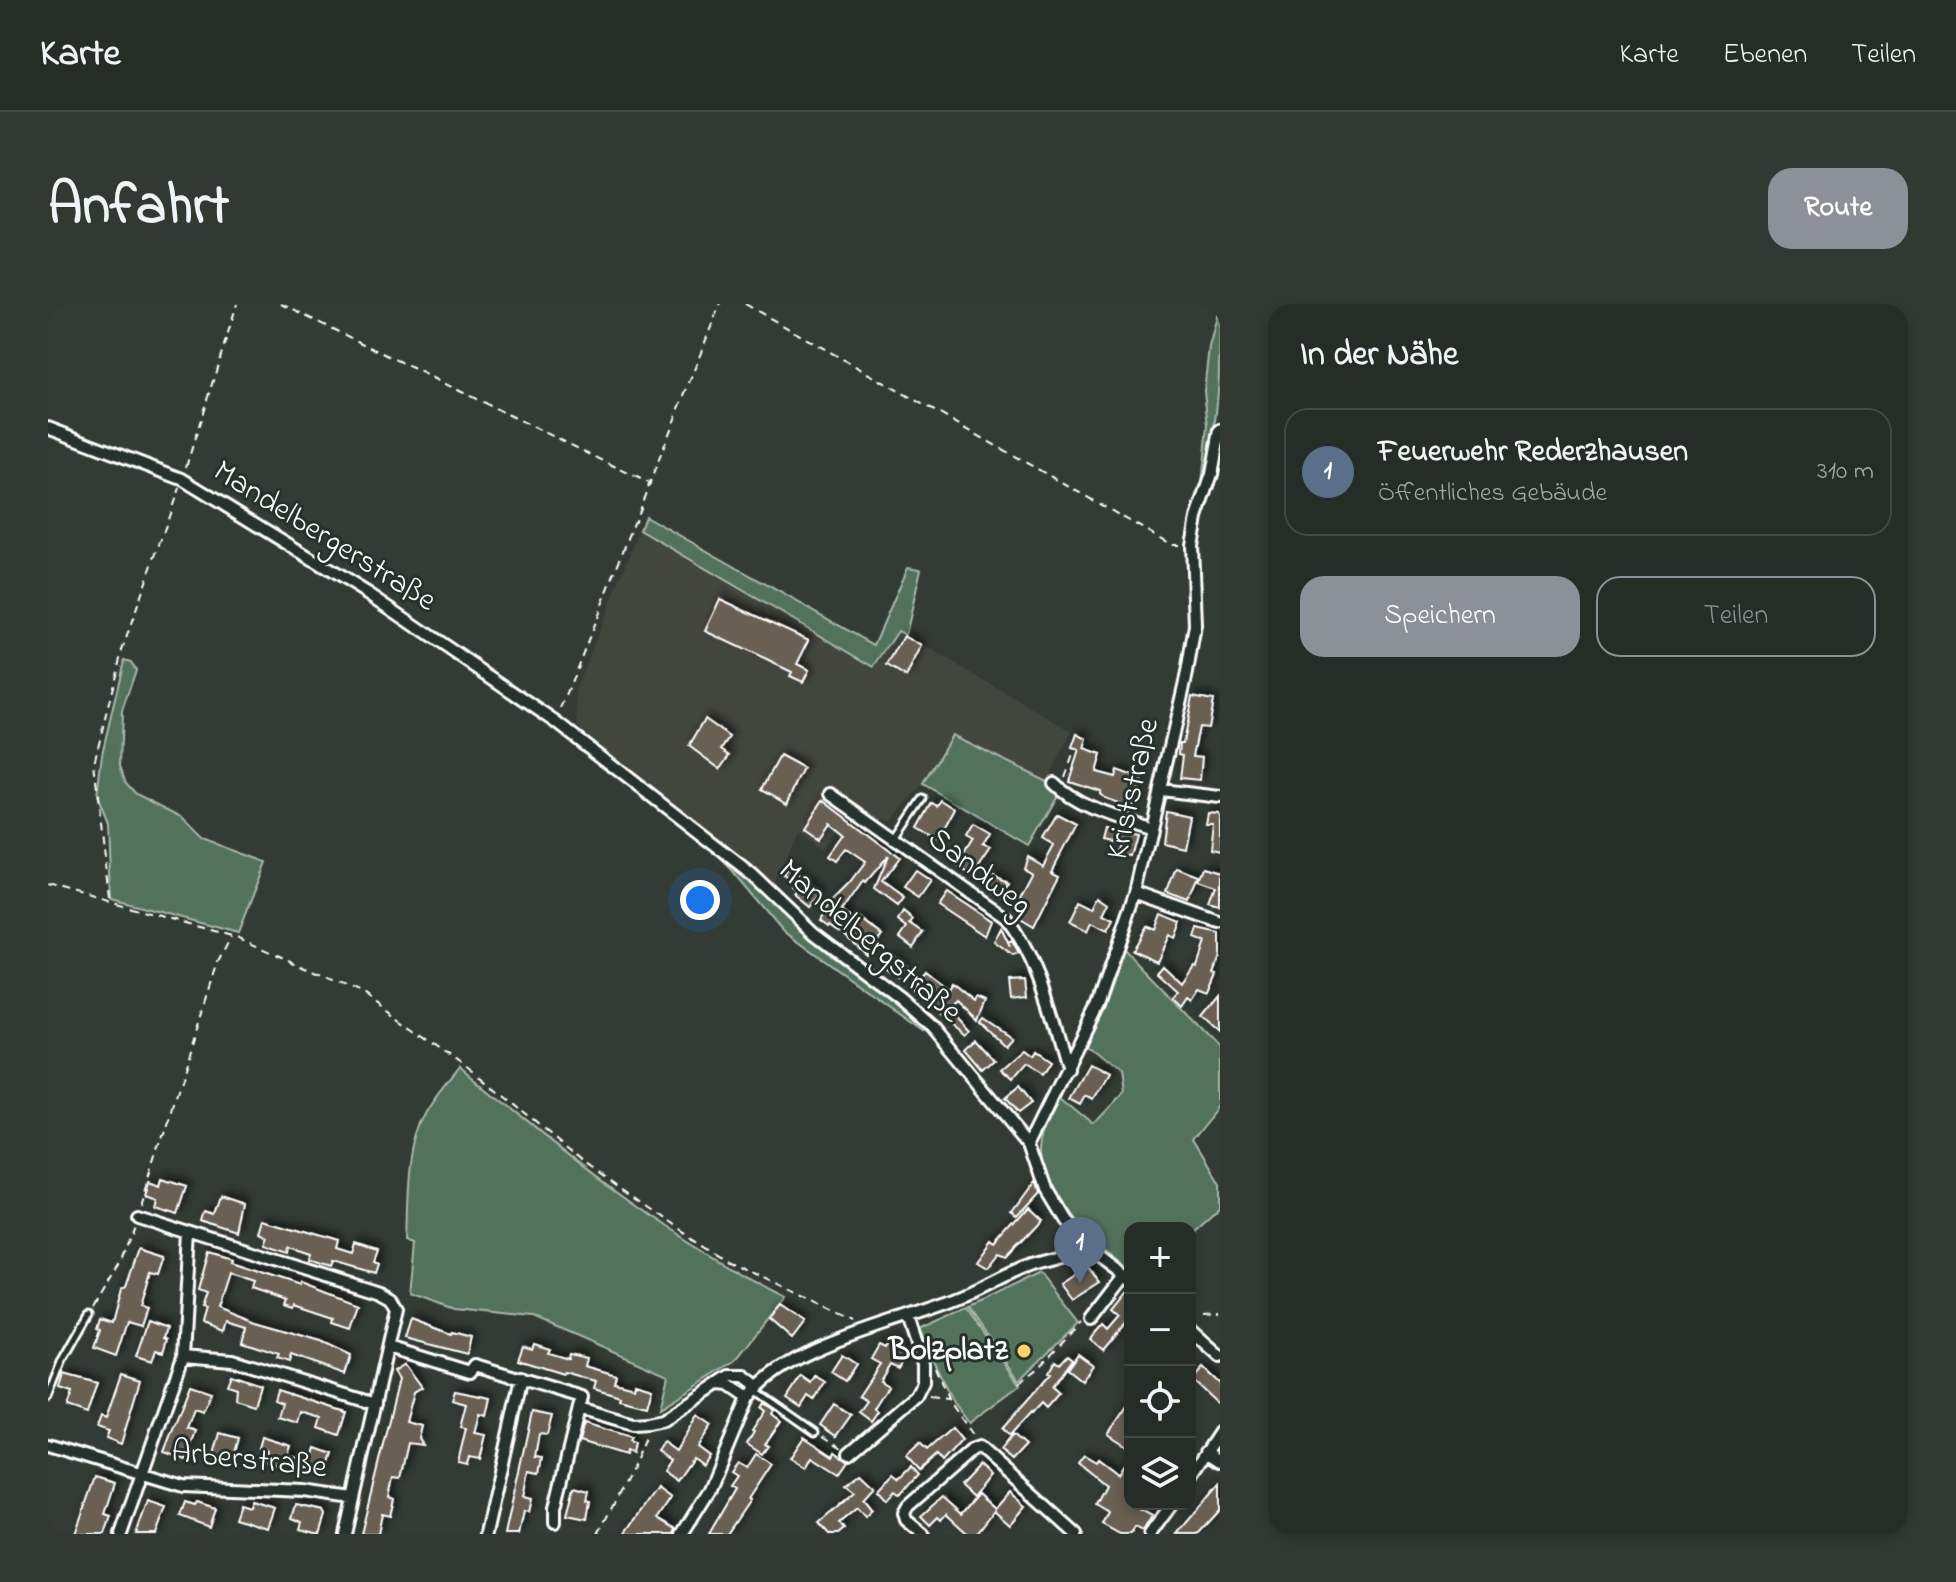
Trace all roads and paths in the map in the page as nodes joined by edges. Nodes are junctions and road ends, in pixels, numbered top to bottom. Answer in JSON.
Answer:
{"nodes":[{"id":1,"x":237,"y":304,"type":"edge"},
{"id":2,"x":281,"y":304,"type":"edge"},
{"id":3,"x":720,"y":304,"type":"edge"},
{"id":4,"x":745,"y":304,"type":"edge"},
{"id":5,"x":48,"y":428,"type":"edge"},
{"id":6,"x":1220,"y":430,"type":"edge"},
{"id":7,"x":182,"y":479,"type":"junction"},
{"id":8,"x":651,"y":484,"type":"junction"},
{"id":9,"x":1192,"y":545,"type":"junction"},
{"id":10,"x":556,"y":722,"type":"junction"},
{"id":11,"x":1074,"y":752,"type":"dead end"},
{"id":12,"x":1058,"y":786,"type":"joint"},
{"id":13,"x":1161,"y":790,"type":"junction"},
{"id":14,"x":831,"y":794,"type":"dead end"},
{"id":15,"x":1220,"y":797,"type":"edge"},
{"id":16,"x":923,"y":799,"type":"dead end"},
{"id":17,"x":1151,"y":828,"type":"junction"},
{"id":18,"x":895,"y":840,"type":"junction"},
{"id":19,"x":48,"y":885,"type":"edge"},
{"id":20,"x":1136,"y":893,"type":"junction"},
{"id":21,"x":110,"y":901,"type":"junction"},
{"id":22,"x":1220,"y":923,"type":"edge"},
{"id":23,"x":231,"y":936,"type":"junction"},
{"id":24,"x":1067,"y":1069,"type":"junction"},
{"id":25,"x":1029,"y":1143,"type":"junction"},
{"id":26,"x":137,"y":1215,"type":"junction"},
{"id":27,"x":190,"y":1232,"type":"junction"},
{"id":28,"x":1090,"y":1249,"type":"junction"},
{"id":29,"x":1124,"y":1274,"type":"edge"},
{"id":30,"x":1124,"y":1282,"type":"edge"},
{"id":31,"x":89,"y":1314,"type":"joint"},
{"id":32,"x":1220,"y":1314,"type":"edge"},
{"id":33,"x":1204,"y":1315,"type":"dead end"},
{"id":34,"x":908,"y":1317,"type":"junction"},
{"id":35,"x":1091,"y":1319,"type":"joint"},
{"id":36,"x":869,"y":1331,"type":"junction"},
{"id":37,"x":1196,"y":1335,"type":"edge"},
{"id":38,"x":388,"y":1347,"type":"junction"},
{"id":39,"x":183,"y":1356,"type":"junction"},
{"id":40,"x":930,"y":1356,"type":"dead end"},
{"id":41,"x":1220,"y":1357,"type":"edge"},
{"id":42,"x":521,"y":1378,"type":"junction"},
{"id":43,"x":1019,"y":1383,"type":"dead end"},
{"id":44,"x":719,"y":1384,"type":"junction"},
{"id":45,"x":754,"y":1391,"type":"junction"},
{"id":46,"x":916,"y":1396,"type":"junction"},
{"id":47,"x":48,"y":1398,"type":"edge"},
{"id":48,"x":948,"y":1399,"type":"junction"},
{"id":49,"x":375,"y":1404,"type":"junction"},
{"id":50,"x":579,"y":1408,"type":"junction"},
{"id":51,"x":648,"y":1423,"type":"junction"},
{"id":52,"x":815,"y":1432,"type":"joint"},
{"id":53,"x":1220,"y":1432,"type":"edge"},
{"id":54,"x":48,"y":1445,"type":"edge"},
{"id":55,"x":979,"y":1447,"type":"junction"},
{"id":56,"x":1206,"y":1452,"type":"junction"},
{"id":57,"x":849,"y":1453,"type":"joint"},
{"id":58,"x":1220,"y":1461,"type":"edge"},
{"id":59,"x":1196,"y":1468,"type":"edge"},
{"id":60,"x":143,"y":1475,"type":"junction"},
{"id":61,"x":353,"y":1498,"type":"junction"},
{"id":62,"x":1168,"y":1510,"type":"edge"},
{"id":63,"x":555,"y":1522,"type":"dead end"},
{"id":64,"x":121,"y":1534,"type":"edge"},
{"id":65,"x":345,"y":1534,"type":"edge"},
{"id":66,"x":486,"y":1534,"type":"edge"},
{"id":67,"x":598,"y":1534,"type":"edge"},
{"id":68,"x":682,"y":1534,"type":"edge"},
{"id":69,"x":923,"y":1534,"type":"edge"},
{"id":70,"x":1076,"y":1534,"type":"edge"},
{"id":71,"x":1150,"y":1534,"type":"edge"}],
"edges":[{"from":1,"to":7,"type":"path"},
{"from":2,"to":8,"type":"path"},
{"from":3,"to":8,"type":"path"},
{"from":4,"to":9,"type":"path"},
{"from":5,"to":7,"type":"street","name":"Mandelbergerstraße"},
{"from":6,"to":9,"type":"street","name":"Kriststraße"},
{"from":7,"to":10,"type":"street","name":"Mandelbergerstraße"},
{"from":7,"to":21,"type":"path"},
{"from":8,"to":10,"type":"path"},
{"from":9,"to":13,"type":"street","name":"Kriststraße"},
{"from":10,"to":25,"type":"street","name":"Mandelbergstraße"},
{"from":11,"to":12,"type":"path"},
{"from":12,"to":17,"type":"street"},
{"from":13,"to":15,"type":"street"},
{"from":13,"to":17,"type":"street","name":"Kriststraße"},
{"from":14,"to":18,"type":"street","name":"Sandweg"},
{"from":16,"to":18,"type":"lane"},
{"from":17,"to":20,"type":"street","name":"Kriststraße"},
{"from":18,"to":24,"type":"street","name":"Sandweg"},
{"from":19,"to":21,"type":"path"},
{"from":20,"to":22,"type":"street"},
{"from":20,"to":24,"type":"street","name":"Kriststraße"},
{"from":21,"to":23,"type":"path"},
{"from":23,"to":26,"type":"path"},
{"from":23,"to":36,"type":"path"},
{"from":24,"to":25,"type":"street","name":"Kriststraße"},
{"from":25,"to":28,"type":"street","name":"Mandelbergstraße"},
{"from":26,"to":27,"type":"street"},
{"from":26,"to":31,"type":"path"},
{"from":27,"to":38,"type":"street"},
{"from":27,"to":39,"type":"street"},
{"from":28,"to":29,"type":"street","name":"Mandelbergstraße"},
{"from":28,"to":34,"type":"street"},
{"from":30,"to":35,"type":"street"},
{"from":31,"to":47,"type":"lane"},
{"from":32,"to":33,"type":"path"},
{"from":34,"to":36,"type":"street"},
{"from":34,"to":46,"type":"street"},
{"from":35,"to":43,"type":"path"},
{"from":36,"to":45,"type":"street"},
{"from":37,"to":41,"type":"street"},
{"from":38,"to":42,"type":"street"},
{"from":38,"to":49,"type":"street"},
{"from":39,"to":49,"type":"street"},
{"from":39,"to":60,"type":"street"},
{"from":40,"to":48,"type":"path"},
{"from":42,"to":50,"type":"street"},
{"from":42,"to":66,"type":"street"},
{"from":44,"to":45,"type":"street"},
{"from":44,"to":45,"type":"street"},
{"from":44,"to":51,"type":"street"},
{"from":45,"to":52,"type":"lane"},
{"from":45,"to":68,"type":"street"},
{"from":46,"to":48,"type":"path"},
{"from":46,"to":57,"type":"street"},
{"from":48,"to":55,"type":"path"},
{"from":49,"to":61,"type":"street"},
{"from":50,"to":51,"type":"street"},
{"from":50,"to":63,"type":"street"},
{"from":51,"to":67,"type":"path"},
{"from":52,"to":57,"type":"path"},
{"from":53,"to":56,"type":"street"},
{"from":54,"to":60,"type":"street","name":"Arberstraße"},
{"from":55,"to":69,"type":"street"},
{"from":55,"to":70,"type":"street"},
{"from":56,"to":58,"type":"street"},
{"from":56,"to":59,"type":"street"},
{"from":60,"to":61,"type":"street","name":"Arberstraße"},
{"from":60,"to":64,"type":"street"},
{"from":61,"to":65,"type":"street"},
{"from":62,"to":71,"type":"street"}]}
